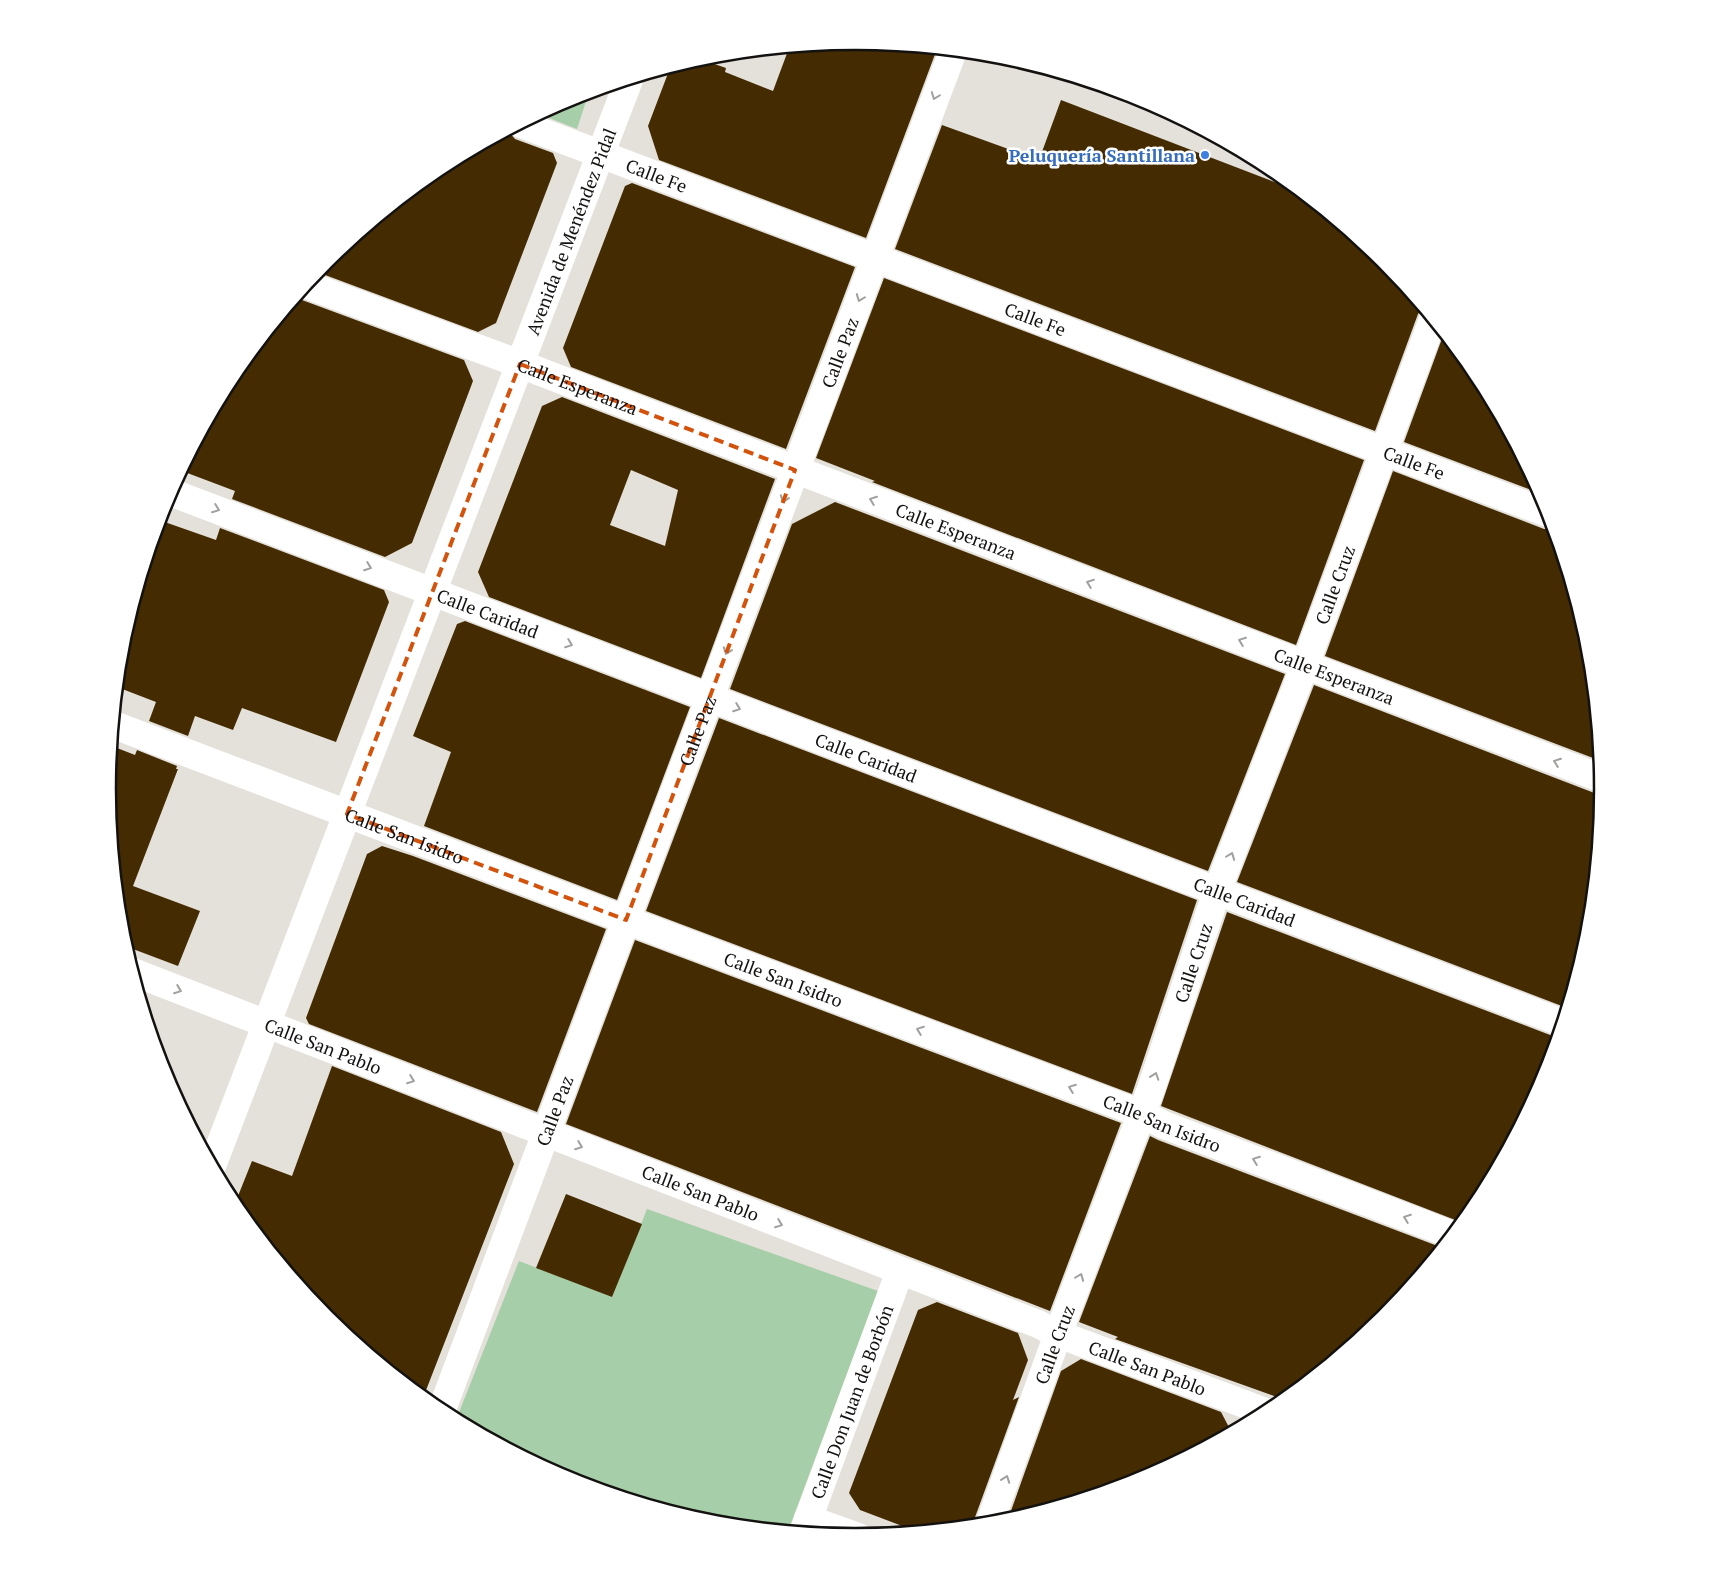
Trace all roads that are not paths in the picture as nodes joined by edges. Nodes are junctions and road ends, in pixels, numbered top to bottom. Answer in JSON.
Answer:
{"nodes":[{"id":1,"x":950,"y":56,"type":"edge"},
{"id":2,"x":626,"y":86,"type":"edge"},
{"id":3,"x":527,"y":126,"type":"edge"},
{"id":4,"x":600,"y":154,"type":"junction"},
{"id":5,"x":875,"y":258,"type":"junction"},
{"id":6,"x":313,"y":288,"type":"edge"},
{"id":7,"x":1431,"y":325,"type":"edge"},
{"id":8,"x":520,"y":364,"type":"junction"},
{"id":9,"x":1384,"y":451,"type":"junction"},
{"id":10,"x":795,"y":470,"type":"junction"},
{"id":11,"x":177,"y":495,"type":"edge"},
{"id":12,"x":1540,"y":510,"type":"edge"},
{"id":13,"x":433,"y":592,"type":"junction"},
{"id":14,"x":1304,"y":665,"type":"junction"},
{"id":15,"x":710,"y":698,"type":"junction"},
{"id":16,"x":119,"y":727,"type":"edge"},
{"id":17,"x":1594,"y":776,"type":"edge"},
{"id":18,"x":347,"y":814,"type":"junction"},
{"id":19,"x":1217,"y":891,"type":"junction"},
{"id":20,"x":626,"y":920,"type":"junction"},
{"id":21,"x":139,"y":975,"type":"edge"},
{"id":22,"x":1558,"y":1021,"type":"edge"},
{"id":23,"x":267,"y":1024,"type":"junction"},
{"id":24,"x":1142,"y":1114,"type":"junction"},
{"id":25,"x":546,"y":1133,"type":"junction"},
{"id":26,"x":215,"y":1159,"type":"edge"},
{"id":27,"x":1447,"y":1233,"type":"edge"},
{"id":28,"x":900,"y":1270,"type":"junction"},
{"id":29,"x":1058,"y":1334,"type":"junction"},
{"id":30,"x":444,"y":1403,"type":"edge"},
{"id":31,"x":1255,"y":1411,"type":"edge"},
{"id":32,"x":992,"y":1516,"type":"edge"},
{"id":33,"x":806,"y":1526,"type":"edge"}],
"edges":[{"from":1,"to":5,"type":"street","name":"Calle Paz","one_way":true},
{"from":2,"to":4,"type":"street","name":"Avenida de Menéndez Pidal"},
{"from":3,"to":4,"type":"street","name":"Calle Fe"},
{"from":4,"to":5,"type":"street","name":"Calle Fe"},
{"from":4,"to":8,"type":"street","name":"Avenida de Menéndez Pidal"},
{"from":5,"to":9,"type":"street","name":"Calle Fe"},
{"from":5,"to":10,"type":"street","name":"Calle Paz","one_way":true},
{"from":6,"to":8,"type":"street","name":"Calle Esperanza"},
{"from":7,"to":9,"type":"street","name":"Calle Cruz"},
{"from":8,"to":10,"type":"street","name":"Calle Esperanza"},
{"from":8,"to":13,"type":"street","name":"Avenida de Menéndez Pidal"},
{"from":9,"to":12,"type":"street","name":"Calle Fe"},
{"from":9,"to":14,"type":"street","name":"Calle Cruz"},
{"from":14,"to":10,"type":"street","name":"Calle Esperanza","one_way":true},
{"from":10,"to":15,"type":"street","name":"Calle Paz","one_way":true},
{"from":11,"to":13,"type":"street","name":"Calle Caridad","one_way":true},
{"from":13,"to":15,"type":"street","name":"Calle Caridad","one_way":true},
{"from":13,"to":18,"type":"street","name":"Avenida de Menéndez Pidal"},
{"from":17,"to":14,"type":"street","name":"Calle Esperanza","one_way":true},
{"from":19,"to":14,"type":"street","name":"Calle Cruz","one_way":true},
{"from":15,"to":19,"type":"street","name":"Calle Caridad","one_way":true},
{"from":15,"to":20,"type":"street","name":"Calle Paz"},
{"from":16,"to":18,"type":"street","name":"Calle San Isidro"},
{"from":18,"to":20,"type":"street","name":"Calle San Isidro"},
{"from":18,"to":23,"type":"street","name":"Avenida de Menéndez Pidal"},
{"from":19,"to":22,"type":"street","name":"Calle Caridad"},
{"from":24,"to":19,"type":"street","name":"Calle Cruz","one_way":true},
{"from":24,"to":20,"type":"street","name":"Calle San Isidro","one_way":true},
{"from":20,"to":25,"type":"street","name":"Calle Paz"},
{"from":21,"to":23,"type":"street","name":"Calle San Pablo","one_way":true},
{"from":23,"to":25,"type":"street","name":"Calle San Pablo","one_way":true},
{"from":23,"to":26,"type":"street","name":"Avenida de Menéndez Pidal"},
{"from":27,"to":24,"type":"street","name":"Calle San Isidro","one_way":true},
{"from":29,"to":24,"type":"street","name":"Calle Cruz","one_way":true},
{"from":25,"to":28,"type":"street","name":"Calle San Pablo","one_way":true},
{"from":25,"to":30,"type":"street","name":"Calle Paz"},
{"from":28,"to":29,"type":"street","name":"Calle San Pablo"},
{"from":28,"to":33,"type":"street","name":"Calle Don Juan de Borbón"},
{"from":29,"to":31,"type":"street","name":"Calle San Pablo"},
{"from":32,"to":29,"type":"street","name":"Calle Cruz","one_way":true}]}
